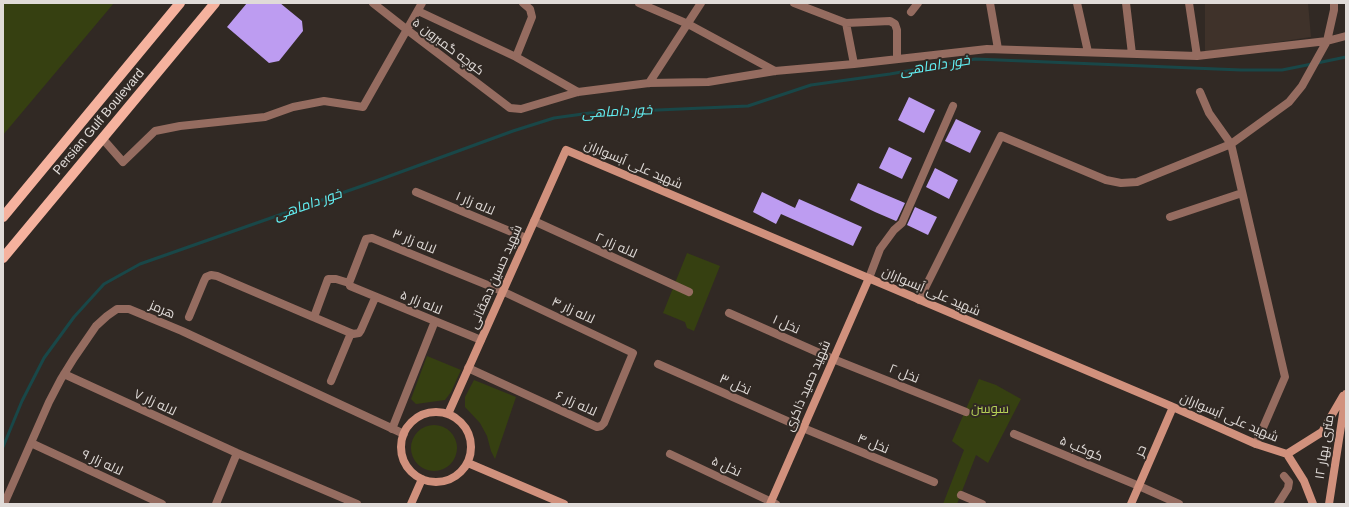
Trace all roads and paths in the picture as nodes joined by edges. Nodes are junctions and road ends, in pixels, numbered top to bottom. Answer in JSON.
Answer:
{"nodes":[{"id":1,"x":180,"y":3,"type":"edge"},
{"id":2,"x":215,"y":3,"type":"edge"},
{"id":3,"x":373,"y":3,"type":"edge"},
{"id":4,"x":422,"y":3,"type":"edge"},
{"id":5,"x":525,"y":3,"type":"edge"},
{"id":6,"x":639,"y":3,"type":"edge"},
{"id":7,"x":701,"y":3,"type":"edge"},
{"id":8,"x":794,"y":3,"type":"edge"},
{"id":9,"x":918,"y":3,"type":"edge"},
{"id":10,"x":990,"y":3,"type":"edge"},
{"id":11,"x":1077,"y":3,"type":"edge"},
{"id":12,"x":1126,"y":3,"type":"edge"},
{"id":13,"x":1189,"y":3,"type":"edge"},
{"id":14,"x":1334,"y":3,"type":"edge"},
{"id":15,"x":808,"y":5,"type":"edge"},
{"id":16,"x":418,"y":11,"type":"junction"},
{"id":17,"x":911,"y":12,"type":"dead end"},
{"id":18,"x":846,"y":23,"type":"junction"},
{"id":19,"x":688,"y":24,"type":"junction"},
{"id":20,"x":406,"y":30,"type":"junction"},
{"id":21,"x":1346,"y":36,"type":"edge"},
{"id":22,"x":1327,"y":41,"type":"junction"},
{"id":23,"x":998,"y":49,"type":"junction"},
{"id":24,"x":1088,"y":52,"type":"junction"},
{"id":25,"x":1132,"y":54,"type":"junction"},
{"id":26,"x":1197,"y":56,"type":"junction"},
{"id":27,"x":516,"y":57,"type":"junction"},
{"id":28,"x":897,"y":58,"type":"junction"},
{"id":29,"x":854,"y":64,"type":"junction"},
{"id":30,"x":775,"y":71,"type":"junction"},
{"id":31,"x":649,"y":82,"type":"junction"},
{"id":32,"x":578,"y":92,"type":"junction"},
{"id":33,"x":1200,"y":92,"type":"dead end"},
{"id":34,"x":953,"y":106,"type":"dead end"},
{"id":35,"x":102,"y":138,"type":"junction"},
{"id":36,"x":1231,"y":144,"type":"junction"},
{"id":37,"x":566,"y":150,"type":"joint"},
{"id":38,"x":416,"y":192,"type":"dead end"},
{"id":39,"x":1242,"y":193,"type":"junction"},
{"id":40,"x":3,"y":217,"type":"edge"},
{"id":41,"x":1170,"y":217,"type":"dead end"},
{"id":42,"x":534,"y":221,"type":"junction"},
{"id":43,"x":526,"y":238,"type":"junction"},
{"id":44,"x":3,"y":258,"type":"edge"},
{"id":45,"x":869,"y":278,"type":"junction"},
{"id":46,"x":350,"y":285,"type":"junction"},
{"id":47,"x":502,"y":291,"type":"junction"},
{"id":48,"x":689,"y":292,"type":"dead end"},
{"id":49,"x":375,"y":298,"type":"junction"},
{"id":50,"x":919,"y":300,"type":"junction"},
{"id":51,"x":729,"y":313,"type":"dead end"},
{"id":52,"x":189,"y":317,"type":"dead end"},
{"id":53,"x":314,"y":317,"type":"junction"},
{"id":54,"x":435,"y":322,"type":"junction"},
{"id":55,"x":351,"y":333,"type":"junction"},
{"id":56,"x":481,"y":340,"type":"junction"},
{"id":57,"x":633,"y":353,"type":"joint"},
{"id":58,"x":833,"y":359,"type":"junction"},
{"id":59,"x":658,"y":364,"type":"dead end"},
{"id":60,"x":468,"y":368,"type":"junction"},
{"id":61,"x":64,"y":374,"type":"junction"},
{"id":62,"x":331,"y":382,"type":"dead end"},
{"id":63,"x":1346,"y":393,"type":"edge"},
{"id":64,"x":1172,"y":407,"type":"junction"},
{"id":65,"x":966,"y":412,"type":"dead end"},
{"id":66,"x":448,"y":414,"type":"junction"},
{"id":67,"x":803,"y":428,"type":"junction"},
{"id":68,"x":392,"y":429,"type":"junction"},
{"id":69,"x":404,"y":434,"type":"junction"},
{"id":70,"x":1014,"y":434,"type":"dead end"},
{"id":71,"x":31,"y":443,"type":"junction"},
{"id":72,"x":1256,"y":444,"type":"junction"},
{"id":73,"x":237,"y":453,"type":"junction"},
{"id":74,"x":670,"y":454,"type":"dead end"},
{"id":75,"x":1287,"y":454,"type":"junction"},
{"id":76,"x":468,"y":463,"type":"junction"},
{"id":77,"x":1284,"y":476,"type":"dead end"},
{"id":78,"x":422,"y":479,"type":"junction"},
{"id":79,"x":934,"y":482,"type":"dead end"},
{"id":80,"x":1138,"y":486,"type":"junction"},
{"id":81,"x":961,"y":496,"type":"dead end"},
{"id":82,"x":772,"y":503,"type":"edge"},
{"id":83,"x":4,"y":504,"type":"edge"},
{"id":84,"x":162,"y":504,"type":"edge"},
{"id":85,"x":216,"y":504,"type":"edge"},
{"id":86,"x":357,"y":504,"type":"edge"},
{"id":87,"x":411,"y":504,"type":"edge"},
{"id":88,"x":564,"y":504,"type":"edge"},
{"id":89,"x":982,"y":504,"type":"edge"},
{"id":90,"x":1131,"y":504,"type":"edge"},
{"id":91,"x":1179,"y":504,"type":"edge"},
{"id":92,"x":1278,"y":504,"type":"edge"},
{"id":93,"x":1313,"y":504,"type":"edge"},
{"id":94,"x":1329,"y":504,"type":"edge"}],
"edges":[{"from":1,"to":40,"type":"main road","name":"Persian Gulf Boulevard"},
{"from":2,"to":35,"type":"main road","name":"Persian Gulf Boulevard"},
{"from":3,"to":20,"type":"street","name":"کوچه گمبرون ۵"},
{"from":4,"to":16,"type":"street"},
{"from":5,"to":27,"type":"street"},
{"from":6,"to":19,"type":"street"},
{"from":7,"to":19,"type":"street"},
{"from":8,"to":15,"type":"street"},
{"from":9,"to":17,"type":"street"},
{"from":10,"to":23,"type":"street"},
{"from":11,"to":24,"type":"street"},
{"from":12,"to":25,"type":"street"},
{"from":13,"to":26,"type":"street"},
{"from":14,"to":22,"type":"street"},
{"from":15,"to":18,"type":"street"},
{"from":16,"to":20,"type":"street"},
{"from":16,"to":27,"type":"street"},
{"from":18,"to":28,"type":"street"},
{"from":18,"to":29,"type":"street"},
{"from":19,"to":30,"type":"street"},
{"from":19,"to":31,"type":"street"},
{"from":20,"to":32,"type":"street","name":"کوچه گمبرون ۵"},
{"from":20,"to":35,"type":"street"},
{"from":21,"to":22,"type":"street"},
{"from":22,"to":26,"type":"street"},
{"from":22,"to":36,"type":"street"},
{"from":23,"to":24,"type":"street"},
{"from":23,"to":28,"type":"street"},
{"from":24,"to":25,"type":"street"},
{"from":25,"to":26,"type":"street"},
{"from":27,"to":32,"type":"street"},
{"from":28,"to":29,"type":"street"},
{"from":29,"to":30,"type":"street"},
{"from":30,"to":31,"type":"street"},
{"from":31,"to":32,"type":"street"},
{"from":33,"to":36,"type":"street"},
{"from":34,"to":45,"type":"street"},
{"from":35,"to":44,"type":"main road","name":"Persian Gulf Boulevard"},
{"from":36,"to":39,"type":"street"},
{"from":36,"to":50,"type":"street"},
{"from":37,"to":42,"type":"street","name":"شهید حسین دهقانی"},
{"from":37,"to":45,"type":"street","name":"شهید علی آبسواران"},
{"from":38,"to":43,"type":"street","name":"لاله زار ۱"},
{"from":39,"to":41,"type":"street"},
{"from":39,"to":72,"type":"street"},
{"from":42,"to":43,"type":"street","name":"شهید حسین دهقانی"},
{"from":42,"to":48,"type":"street","name":"لاله زار ۲"},
{"from":43,"to":47,"type":"street","name":"شهید حسین دهقانی"},
{"from":45,"to":50,"type":"street","name":"شهید علی آبسواران"},
{"from":45,"to":58,"type":"street","name":"شهید حمید ذاکری"},
{"from":46,"to":47,"type":"street","name":"لاله زار ۳"},
{"from":46,"to":49,"type":"street","name":"لاله زار ۵"},
{"from":46,"to":53,"type":"street","name":"لاله زار ۵"},
{"from":47,"to":56,"type":"street","name":"شهید حسین دهقانی"},
{"from":47,"to":57,"type":"street","name":"لاله زار ۴"},
{"from":49,"to":54,"type":"street","name":"لاله زار ۵"},
{"from":49,"to":55,"type":"street"},
{"from":50,"to":64,"type":"street","name":"شهید علی آبسواران"},
{"from":51,"to":58,"type":"street","name":"نخل ۱"},
{"from":52,"to":53,"type":"street"},
{"from":53,"to":55,"type":"street"},
{"from":54,"to":56,"type":"street","name":"لاله زار ۵"},
{"from":54,"to":68,"type":"street"},
{"from":55,"to":62,"type":"street"},
{"from":56,"to":60,"type":"street","name":"شهید حسین دهقانی"},
{"from":57,"to":60,"type":"street","name":"لاله زار ۶"},
{"from":58,"to":65,"type":"street","name":"نخل ۲"},
{"from":58,"to":67,"type":"street","name":"شهید حمید ذاکری"},
{"from":59,"to":67,"type":"street","name":"نخل ۳"},
{"from":60,"to":66,"type":"street","name":"شهید حسین دهقانی"},
{"from":61,"to":68,"type":"street","name":"هرمز"},
{"from":61,"to":71,"type":"street","name":"هرمز"},
{"from":61,"to":73,"type":"street","name":"لاله زار ۷"},
{"from":63,"to":75,"type":"street","name":"شهید علی آبسواران"},
{"from":63,"to":94,"type":"street","name":"۱۲ متری بهار"},
{"from":64,"to":72,"type":"street","name":"شهید علی آبسواران"},
{"from":64,"to":80,"type":"street","name":"حر"},
{"from":66,"to":69,"type":"street"},
{"from":66,"to":76,"type":"street"},
{"from":67,"to":79,"type":"street","name":"نخل ۴"},
{"from":67,"to":82,"type":"street","name":"شهید حمید ذاکری"},
{"from":68,"to":69,"type":"street","name":"هرمز"},
{"from":69,"to":78,"type":"street"},
{"from":70,"to":80,"type":"street","name":"کوکب ۵"},
{"from":71,"to":83,"type":"street","name":"هرمز"},
{"from":71,"to":84,"type":"street","name":"لاله زار ۹"},
{"from":72,"to":75,"type":"street","name":"شهید علی آبسواران"},
{"from":73,"to":85,"type":"street"},
{"from":73,"to":86,"type":"street","name":"لاله زار ۷"},
{"from":74,"to":82,"type":"street","name":"نخل ۵"},
{"from":75,"to":93,"type":"street","name":"شهید علی آبسواران"},
{"from":76,"to":78,"type":"street"},
{"from":76,"to":88,"type":"street"},
{"from":77,"to":92,"type":"street"},
{"from":78,"to":87,"type":"street"},
{"from":80,"to":90,"type":"street","name":"حر"},
{"from":80,"to":91,"type":"street","name":"کوکب ۵"},
{"from":81,"to":89,"type":"street"}]}
